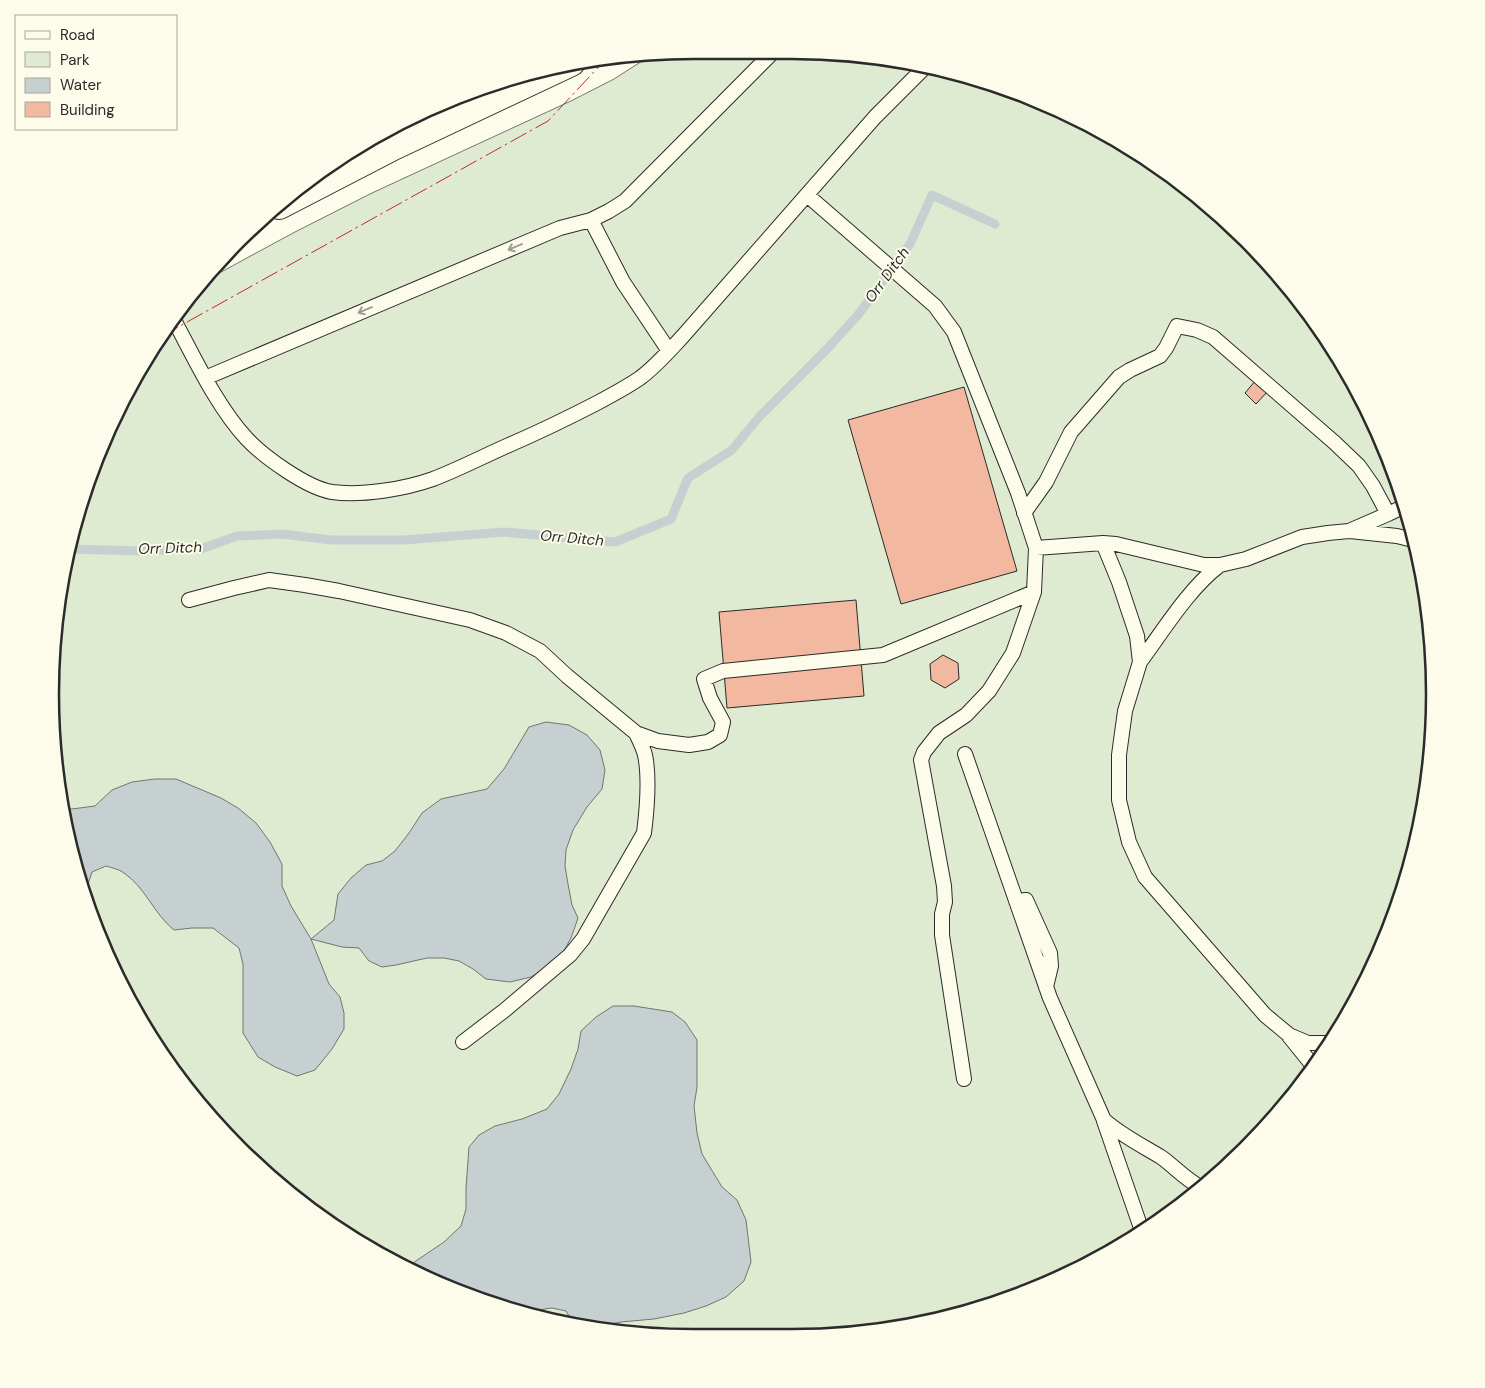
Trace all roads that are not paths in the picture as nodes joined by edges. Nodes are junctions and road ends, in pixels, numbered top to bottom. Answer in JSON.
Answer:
{"nodes":[{"id":1,"x":766,"y":59,"type":"edge"},
{"id":2,"x":919,"y":72,"type":"edge"},
{"id":3,"x":535,"y":79,"type":"edge"},
{"id":4,"x":307,"y":190,"type":"edge"},
{"id":5,"x":807,"y":195,"type":"junction"},
{"id":6,"x":591,"y":220,"type":"junction"},
{"id":7,"x":177,"y":325,"type":"edge"},
{"id":8,"x":669,"y":351,"type":"junction"},
{"id":9,"x":206,"y":378,"type":"junction"},
{"id":10,"x":1399,"y":509,"type":"edge"},
{"id":11,"x":1024,"y":513,"type":"junction"},
{"id":12,"x":1388,"y":514,"type":"junction"},
{"id":13,"x":1349,"y":531,"type":"junction"},
{"id":14,"x":1407,"y":538,"type":"edge"},
{"id":15,"x":1103,"y":544,"type":"junction"},
{"id":16,"x":1036,"y":548,"type":"junction"},
{"id":17,"x":1220,"y":566,"type":"junction"},
{"id":18,"x":1034,"y":592,"type":"junction"},
{"id":19,"x":189,"y":600,"type":"dead end"},
{"id":20,"x":1140,"y":662,"type":"junction"},
{"id":21,"x":636,"y":733,"type":"junction"},
{"id":22,"x":965,"y":754,"type":"dead end"},
{"id":23,"x":1288,"y":1035,"type":"junction"},
{"id":24,"x":463,"y":1042,"type":"dead end"},
{"id":25,"x":1322,"y":1043,"type":"edge"},
{"id":26,"x":1309,"y":1061,"type":"edge"},
{"id":27,"x":964,"y":1079,"type":"dead end"},
{"id":28,"x":1104,"y":1120,"type":"junction"},
{"id":29,"x":1195,"y":1184,"type":"edge"},
{"id":30,"x":1140,"y":1225,"type":"edge"}],
"edges":[{"from":1,"to":6,"type":"lane"},
{"from":2,"to":5,"type":"lane"},
{"from":3,"to":4,"type":"street"},
{"from":5,"to":8,"type":"lane"},
{"from":5,"to":11,"type":"lane"},
{"from":6,"to":8,"type":"lane"},
{"from":6,"to":9,"type":"lane","one_way":true},
{"from":7,"to":9,"type":"lane"},
{"from":8,"to":9,"type":"lane"},
{"from":10,"to":12,"type":"lane"},
{"from":11,"to":12,"type":"lane"},
{"from":11,"to":16,"type":"lane"},
{"from":12,"to":13,"type":"lane"},
{"from":13,"to":14,"type":"lane"},
{"from":13,"to":17,"type":"lane"},
{"from":15,"to":16,"type":"lane"},
{"from":15,"to":17,"type":"lane"},
{"from":15,"to":20,"type":"lane"},
{"from":16,"to":18,"type":"lane"},
{"from":17,"to":20,"type":"lane"},
{"from":18,"to":21,"type":"lane"},
{"from":18,"to":27,"type":"lane"},
{"from":19,"to":21,"type":"lane"},
{"from":20,"to":23,"type":"lane"},
{"from":21,"to":24,"type":"lane"},
{"from":22,"to":28,"type":"lane"},
{"from":23,"to":25,"type":"lane"},
{"from":23,"to":26,"type":"lane"},
{"from":28,"to":29,"type":"lane"},
{"from":28,"to":30,"type":"lane"}]}
